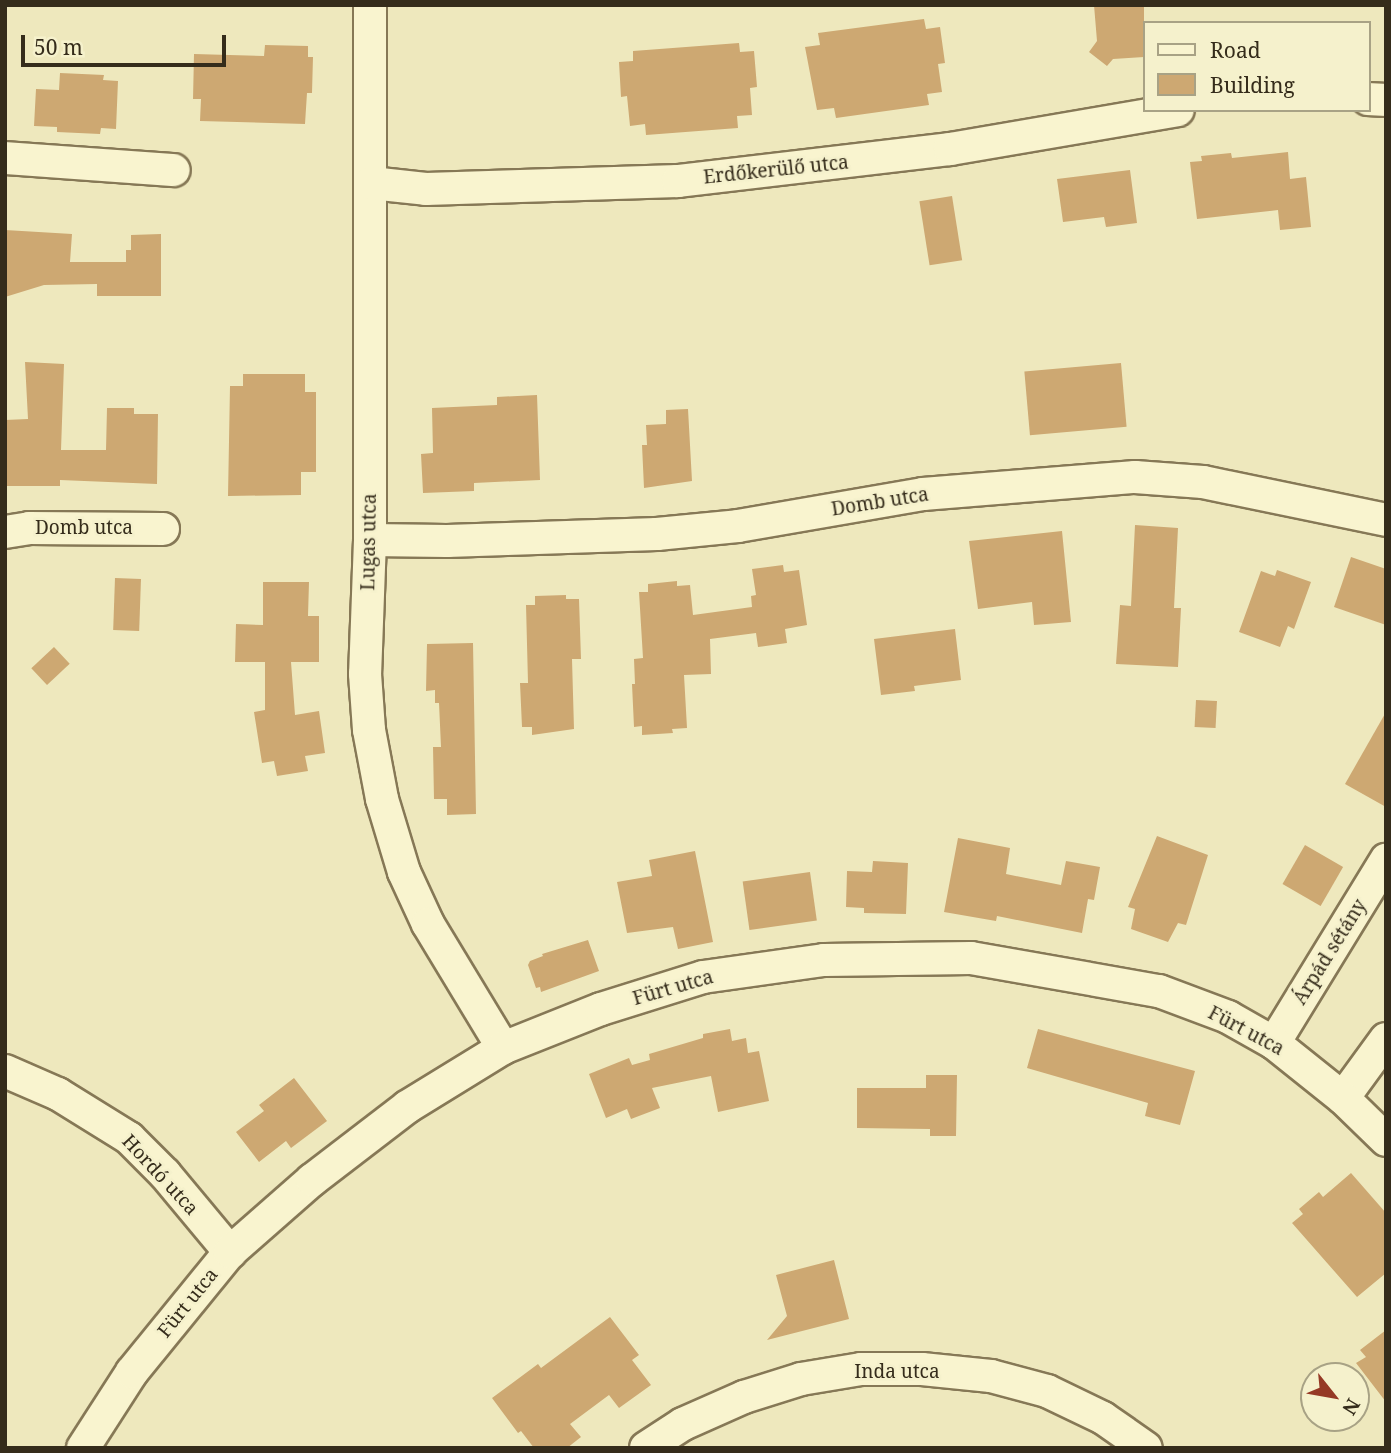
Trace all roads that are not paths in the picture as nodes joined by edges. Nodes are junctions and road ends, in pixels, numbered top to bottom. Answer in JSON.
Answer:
{"nodes":[{"id":1,"x":370,"y":5,"type":"edge"},
{"id":2,"x":1166,"y":112,"type":"edge"},
{"id":3,"x":5,"y":158,"type":"edge"},
{"id":4,"x":174,"y":170,"type":"dead end"},
{"id":5,"x":371,"y":183,"type":"junction"},
{"id":6,"x":1386,"y":520,"type":"edge"},
{"id":7,"x":163,"y":529,"type":"dead end"},
{"id":8,"x":5,"y":532,"type":"edge"},
{"id":9,"x":370,"y":540,"type":"junction"},
{"id":10,"x":1386,"y":860,"type":"edge"},
{"id":11,"x":1386,"y":1039,"type":"edge"},
{"id":12,"x":1274,"y":1043,"type":"junction"},
{"id":13,"x":503,"y":1048,"type":"junction"},
{"id":14,"x":5,"y":1071,"type":"edge"},
{"id":15,"x":1343,"y":1098,"type":"junction"},
{"id":16,"x":1386,"y":1140,"type":"edge"},
{"id":17,"x":230,"y":1252,"type":"junction"},
{"id":18,"x":83,"y":1448,"type":"edge"},
{"id":19,"x":646,"y":1448,"type":"edge"},
{"id":20,"x":1146,"y":1448,"type":"edge"}],
"edges":[{"from":1,"to":5,"type":"street","name":"Lugas utca"},
{"from":2,"to":5,"type":"street","name":"Erdőkerülő utca"},
{"from":3,"to":4,"type":"street"},
{"from":5,"to":9,"type":"street","name":"Lugas utca"},
{"from":6,"to":9,"type":"street","name":"Domb utca"},
{"from":7,"to":8,"type":"street","name":"Domb utca"},
{"from":9,"to":13,"type":"street","name":"Lugas utca"},
{"from":10,"to":12,"type":"street","name":"Árpád sétány"},
{"from":11,"to":15,"type":"street"},
{"from":12,"to":13,"type":"street","name":"Fürt utca"},
{"from":12,"to":15,"type":"street","name":"Fürt utca"},
{"from":13,"to":17,"type":"street","name":"Fürt utca"},
{"from":14,"to":17,"type":"street","name":"Hordó utca"},
{"from":15,"to":16,"type":"street","name":"Fürt utca"},
{"from":17,"to":18,"type":"street","name":"Fürt utca"},
{"from":19,"to":20,"type":"street","name":"Inda utca"}]}
